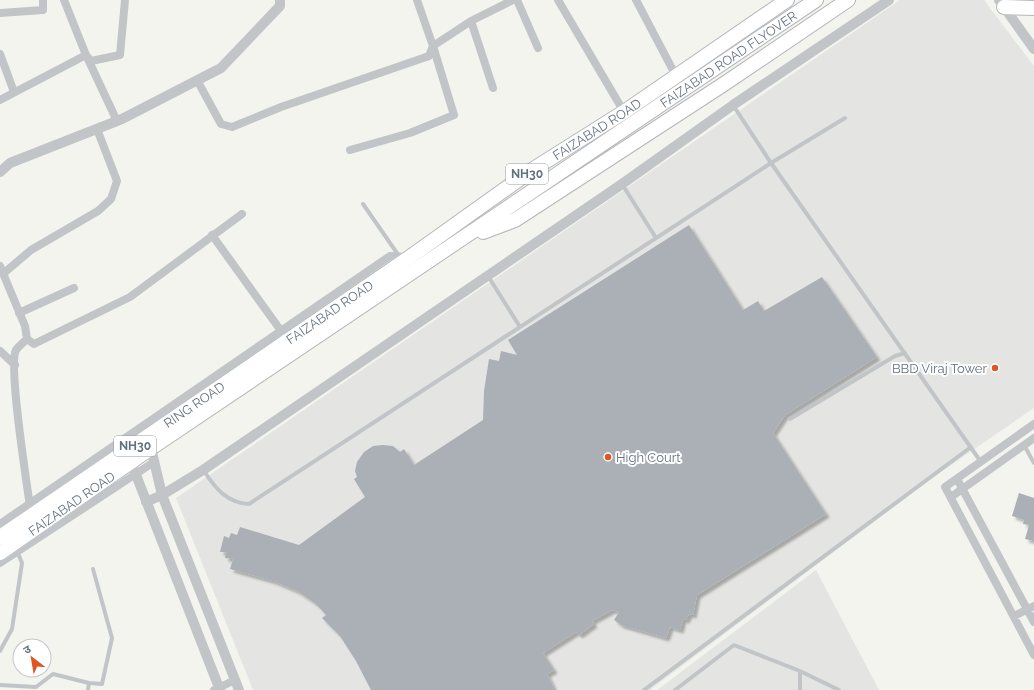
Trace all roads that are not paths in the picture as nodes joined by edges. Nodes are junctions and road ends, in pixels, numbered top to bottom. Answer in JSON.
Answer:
{"nodes":[{"id":1,"x":43,"y":0,"type":"edge"},
{"id":2,"x":64,"y":0,"type":"edge"},
{"id":3,"x":125,"y":0,"type":"edge"},
{"id":4,"x":280,"y":0,"type":"edge"},
{"id":5,"x":417,"y":0,"type":"edge"},
{"id":6,"x":513,"y":0,"type":"edge"},
{"id":7,"x":517,"y":0,"type":"edge"},
{"id":8,"x":558,"y":0,"type":"edge"},
{"id":9,"x":636,"y":0,"type":"edge"},
{"id":10,"x":787,"y":0,"type":"edge"},
{"id":11,"x":816,"y":0,"type":"edge"},
{"id":12,"x":848,"y":0,"type":"edge"},
{"id":13,"x":889,"y":0,"type":"edge"},
{"id":14,"x":1031,"y":0,"type":"edge"},
{"id":15,"x":1002,"y":3,"type":"edge"},
{"id":16,"x":1034,"y":5,"type":"edge"},
{"id":17,"x":1034,"y":8,"type":"edge"},
{"id":18,"x":0,"y":13,"type":"edge"},
{"id":19,"x":471,"y":21,"type":"junction"},
{"id":20,"x":433,"y":46,"type":"junction"},
{"id":21,"x":538,"y":48,"type":"dead end"},
{"id":22,"x":1034,"y":49,"type":"edge"},
{"id":23,"x":0,"y":54,"type":"edge"},
{"id":24,"x":86,"y":55,"type":"junction"},
{"id":25,"x":676,"y":76,"type":"junction"},
{"id":26,"x":197,"y":80,"type":"junction"},
{"id":27,"x":493,"y":88,"type":"dead end"},
{"id":28,"x":14,"y":92,"type":"junction"},
{"id":29,"x":0,"y":100,"type":"edge"},
{"id":30,"x":733,"y":105,"type":"junction"},
{"id":31,"x":624,"y":112,"type":"junction"},
{"id":32,"x":845,"y":118,"type":"dead end"},
{"id":33,"x":117,"y":121,"type":"junction"},
{"id":34,"x":97,"y":128,"type":"junction"},
{"id":35,"x":350,"y":150,"type":"dead end"},
{"id":36,"x":771,"y":163,"type":"junction"},
{"id":37,"x":0,"y":172,"type":"edge"},
{"id":38,"x":622,"y":184,"type":"junction"},
{"id":39,"x":363,"y":204,"type":"dead end"},
{"id":40,"x":242,"y":214,"type":"dead end"},
{"id":41,"x":212,"y":235,"type":"junction"},
{"id":42,"x":656,"y":238,"type":"junction"},
{"id":43,"x":462,"y":240,"type":"junction"},
{"id":44,"x":405,"y":257,"type":"junction"},
{"id":45,"x":2,"y":269,"type":"edge"},
{"id":46,"x":487,"y":275,"type":"junction"},
{"id":47,"x":74,"y":288,"type":"dead end"},
{"id":48,"x":19,"y":313,"type":"junction"},
{"id":49,"x":520,"y":327,"type":"junction"},
{"id":50,"x":284,"y":336,"type":"junction"},
{"id":51,"x":27,"y":339,"type":"junction"},
{"id":52,"x":0,"y":351,"type":"edge"},
{"id":53,"x":270,"y":354,"type":"joint"},
{"id":54,"x":905,"y":354,"type":"junction"},
{"id":55,"x":15,"y":365,"type":"junction"},
{"id":56,"x":790,"y":419,"type":"dead end"},
{"id":57,"x":1034,"y":424,"type":"edge"},
{"id":58,"x":1034,"y":438,"type":"edge"},
{"id":59,"x":1024,"y":445,"type":"junction"},
{"id":60,"x":971,"y":447,"type":"junction"},
{"id":61,"x":151,"y":448,"type":"junction"},
{"id":62,"x":154,"y":462,"type":"junction"},
{"id":63,"x":982,"y":463,"type":"junction"},
{"id":64,"x":1034,"y":463,"type":"edge"},
{"id":65,"x":133,"y":468,"type":"junction"},
{"id":66,"x":203,"y":470,"type":"junction"},
{"id":67,"x":957,"y":479,"type":"junction"},
{"id":68,"x":962,"y":489,"type":"junction"},
{"id":69,"x":162,"y":495,"type":"junction"},
{"id":70,"x":951,"y":497,"type":"junction"},
{"id":71,"x":146,"y":502,"type":"junction"},
{"id":72,"x":31,"y":510,"type":"junction"},
{"id":73,"x":0,"y":524,"type":"edge"},
{"id":74,"x":0,"y":537,"type":"edge"},
{"id":75,"x":15,"y":547,"type":"junction"},
{"id":76,"x":0,"y":553,"type":"edge"},
{"id":77,"x":0,"y":563,"type":"edge"},
{"id":78,"x":93,"y":569,"type":"dead end"},
{"id":79,"x":1030,"y":608,"type":"edge"},
{"id":80,"x":1014,"y":616,"type":"junction"},
{"id":81,"x":1034,"y":622,"type":"edge"},
{"id":82,"x":0,"y":651,"type":"edge"},
{"id":83,"x":1034,"y":655,"type":"edge"},
{"id":84,"x":800,"y":671,"type":"junction"},
{"id":85,"x":235,"y":680,"type":"junction"},
{"id":86,"x":89,"y":683,"type":"junction"},
{"id":87,"x":0,"y":685,"type":"edge"},
{"id":88,"x":218,"y":689,"type":"edge"},
{"id":89,"x":88,"y":690,"type":"edge"},
{"id":90,"x":239,"y":690,"type":"edge"},
{"id":91,"x":644,"y":690,"type":"edge"},
{"id":92,"x":675,"y":690,"type":"edge"},
{"id":93,"x":800,"y":690,"type":"edge"},
{"id":94,"x":839,"y":690,"type":"edge"}],
"edges":[{"from":1,"to":18,"type":"street"},
{"from":2,"to":24,"type":"street"},
{"from":3,"to":24,"type":"street"},
{"from":4,"to":26,"type":"street"},
{"from":5,"to":20,"type":"street"},
{"from":6,"to":19,"type":"street"},
{"from":7,"to":21,"type":"street"},
{"from":8,"to":31,"type":"street"},
{"from":9,"to":25,"type":"street"},
{"from":10,"to":25,"type":"highway","name":"FAIZABAD ROAD","number":"NH30"},
{"from":11,"to":43,"type":"highway","name":"FAIZABAD ROAD FLYOVER"},
{"from":12,"to":43,"type":"highway","number":"NH30"},
{"from":13,"to":30,"type":"street"},
{"from":14,"to":16,"type":"highway"},
{"from":15,"to":17,"type":"highway"},
{"from":15,"to":22,"type":"street"},
{"from":19,"to":20,"type":"street"},
{"from":19,"to":27,"type":"street"},
{"from":20,"to":26,"type":"street"},
{"from":20,"to":35,"type":"street"},
{"from":23,"to":28,"type":"street"},
{"from":24,"to":28,"type":"street"},
{"from":24,"to":33,"type":"street"},
{"from":25,"to":31,"type":"highway","name":"FAIZABAD ROAD","number":"NH30"},
{"from":26,"to":33,"type":"street"},
{"from":28,"to":29,"type":"street"},
{"from":30,"to":36,"type":"lane"},
{"from":30,"to":38,"type":"street"},
{"from":31,"to":44,"type":"highway","name":"FAIZABAD ROAD","number":"NH30"},
{"from":32,"to":36,"type":"lane"},
{"from":33,"to":34,"type":"street"},
{"from":34,"to":37,"type":"street"},
{"from":34,"to":45,"type":"street"},
{"from":36,"to":42,"type":"lane"},
{"from":36,"to":54,"type":"lane"},
{"from":38,"to":42,"type":"lane"},
{"from":38,"to":46,"type":"street"},
{"from":39,"to":44,"type":"lane"},
{"from":40,"to":41,"type":"street"},
{"from":41,"to":50,"type":"street"},
{"from":41,"to":51,"type":"street"},
{"from":42,"to":49,"type":"lane"},
{"from":43,"to":61,"type":"highway","name":"FAIZABAD ROAD","number":"NH30"},
{"from":44,"to":50,"type":"highway","name":"FAIZABAD ROAD","number":"NH30"},
{"from":45,"to":48,"type":"street"},
{"from":46,"to":49,"type":"lane"},
{"from":46,"to":66,"type":"street"},
{"from":47,"to":48,"type":"street"},
{"from":48,"to":51,"type":"street"},
{"from":49,"to":66,"type":"lane"},
{"from":50,"to":53,"type":"highway","name":"FAIZABAD ROAD","number":"NH30"},
{"from":50,"to":72,"type":"street"},
{"from":51,"to":55,"type":"street"},
{"from":52,"to":55,"type":"street"},
{"from":53,"to":72,"type":"highway","name":"RING ROAD","number":"NH30"},
{"from":54,"to":56,"type":"lane"},
{"from":54,"to":60,"type":"lane"},
{"from":55,"to":72,"type":"street"},
{"from":57,"to":63,"type":"street"},
{"from":58,"to":59,"type":"street"},
{"from":59,"to":64,"type":"lane"},
{"from":59,"to":68,"type":"street"},
{"from":60,"to":63,"type":"lane"},
{"from":60,"to":91,"type":"lane"},
{"from":61,"to":62,"type":"street"},
{"from":61,"to":65,"type":"highway","name":"FAIZABAD ROAD","number":"NH30"},
{"from":62,"to":65,"type":"street"},
{"from":62,"to":69,"type":"street"},
{"from":63,"to":67,"type":"street"},
{"from":65,"to":71,"type":"street"},
{"from":65,"to":75,"type":"highway","name":"FAIZABAD ROAD","number":"NH30"},
{"from":66,"to":69,"type":"street"},
{"from":67,"to":68,"type":"street"},
{"from":67,"to":70,"type":"street"},
{"from":68,"to":70,"type":"street"},
{"from":68,"to":79,"type":"street"},
{"from":69,"to":71,"type":"street"},
{"from":69,"to":85,"type":"street"},
{"from":70,"to":80,"type":"street"},
{"from":71,"to":88,"type":"street"},
{"from":72,"to":73,"type":"street"},
{"from":72,"to":74,"type":"highway","name":"RING ROAD","number":"NH30"},
{"from":75,"to":76,"type":"highway","name":"FAIZABAD ROAD","number":"NH30"},
{"from":75,"to":77,"type":"street"},
{"from":75,"to":82,"type":"lane"},
{"from":78,"to":86,"type":"lane"},
{"from":79,"to":80,"type":"street"},
{"from":79,"to":81,"type":"street"},
{"from":80,"to":83,"type":"street"},
{"from":84,"to":92,"type":"lane"},
{"from":84,"to":93,"type":"lane"},
{"from":84,"to":94,"type":"lane"},
{"from":85,"to":88,"type":"street"},
{"from":85,"to":90,"type":"street"},
{"from":86,"to":87,"type":"lane"},
{"from":86,"to":89,"type":"lane"}]}
